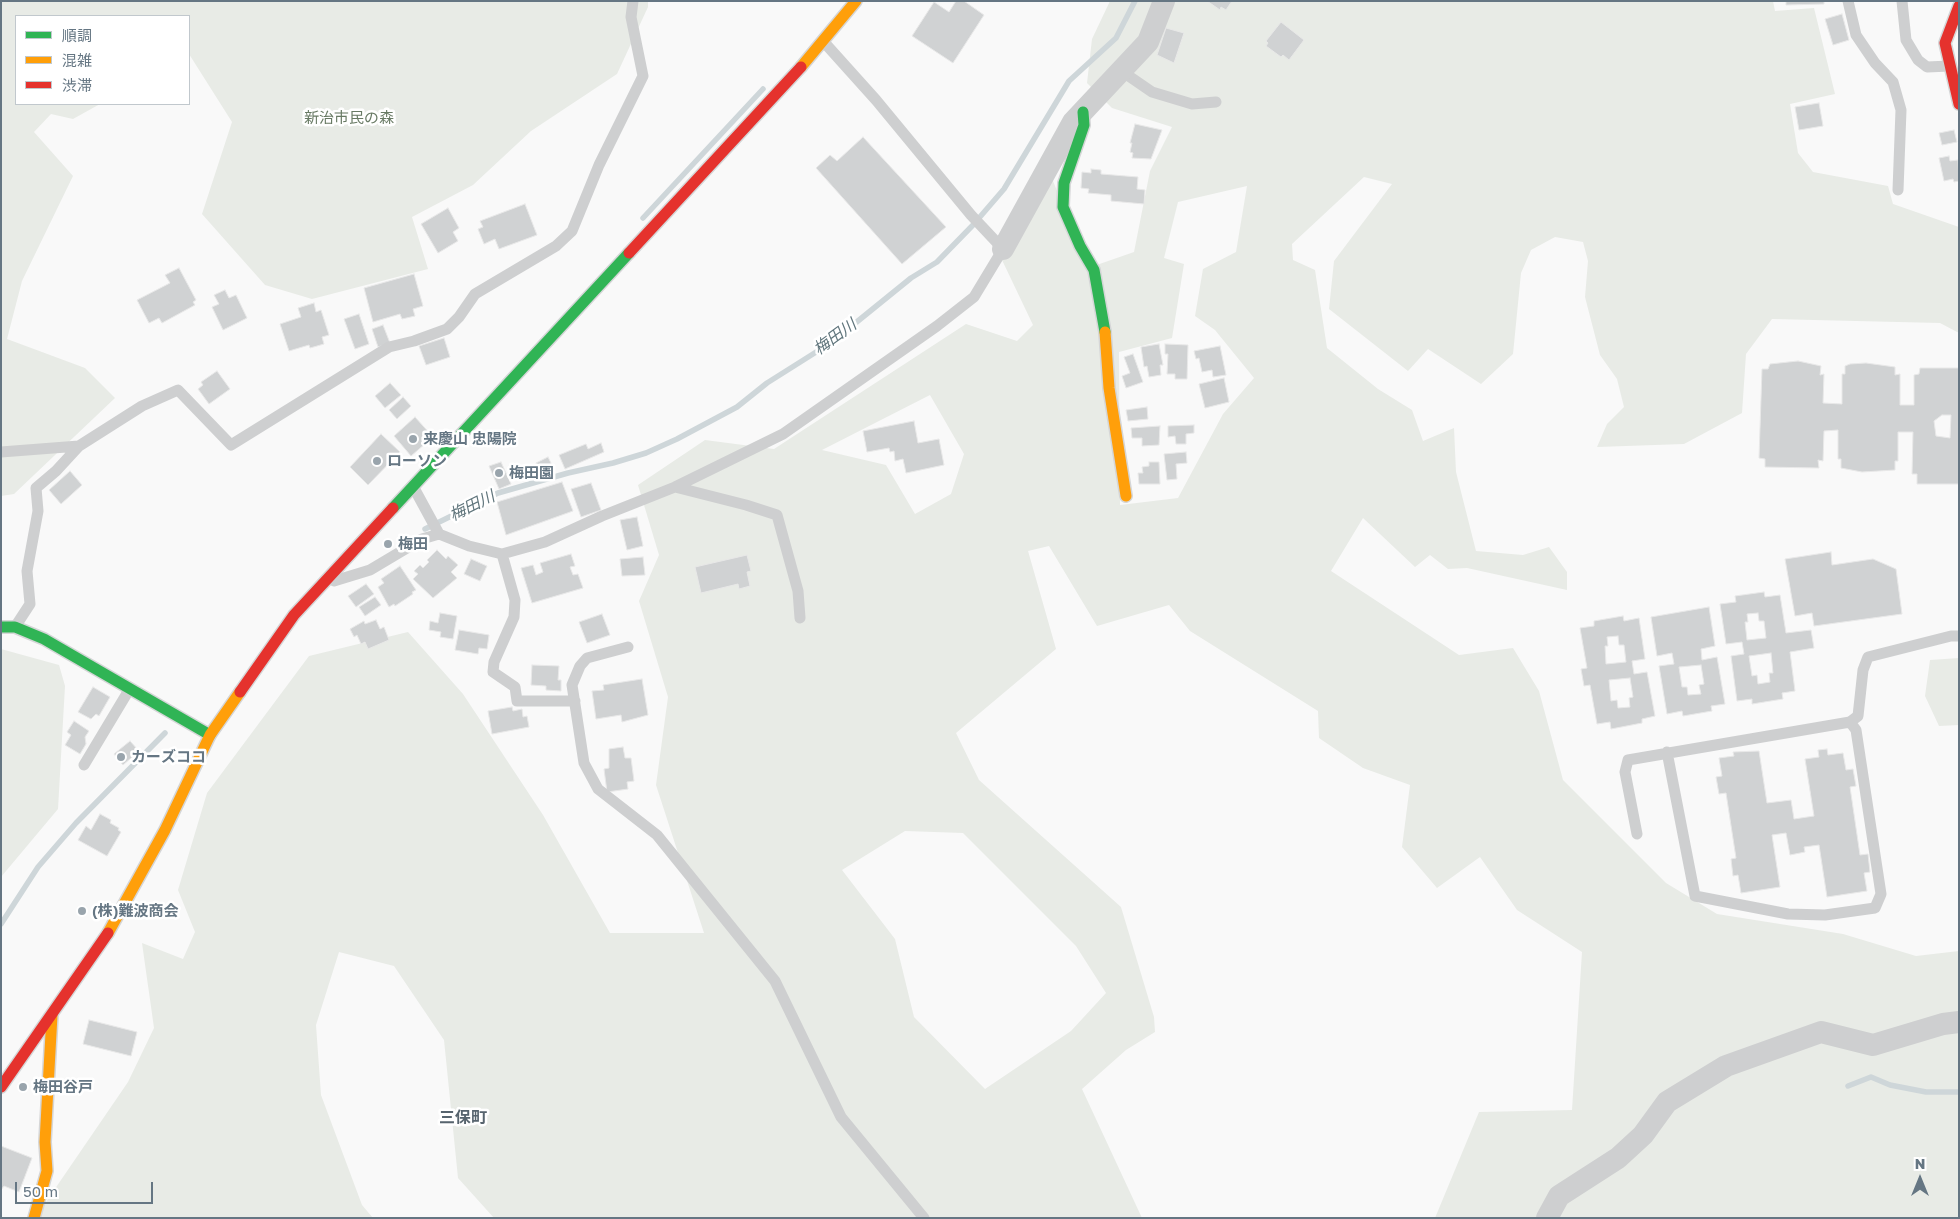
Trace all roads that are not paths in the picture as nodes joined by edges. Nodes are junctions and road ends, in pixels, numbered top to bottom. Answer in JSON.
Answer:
{"nodes":[{"id":1,"x":633,"y":1,"type":"edge"},
{"id":2,"x":856,"y":1,"type":"edge"},
{"id":3,"x":1164,"y":1,"type":"edge"},
{"id":4,"x":1848,"y":1,"type":"edge"},
{"id":5,"x":1902,"y":1,"type":"edge"},
{"id":6,"x":1959,"y":6,"type":"edge"},
{"id":7,"x":823,"y":41,"type":"junction"},
{"id":8,"x":1950,"y":66,"type":"junction"},
{"id":9,"x":1120,"y":70,"type":"junction"},
{"id":10,"x":1216,"y":102,"type":"dead end"},
{"id":11,"x":1959,"y":104,"type":"edge"},
{"id":12,"x":1083,"y":112,"type":"junction"},
{"id":13,"x":1898,"y":190,"type":"dead end"},
{"id":14,"x":1003,"y":249,"type":"junction"},
{"id":15,"x":79,"y":446,"type":"junction"},
{"id":16,"x":1,"y":452,"type":"edge"},
{"id":17,"x":675,"y":487,"type":"junction"},
{"id":18,"x":414,"y":488,"type":"junction"},
{"id":19,"x":1126,"y":496,"type":"dead end"},
{"id":20,"x":438,"y":533,"type":"junction"},
{"id":21,"x":502,"y":554,"type":"junction"},
{"id":22,"x":322,"y":586,"type":"junction"},
{"id":23,"x":800,"y":618,"type":"dead end"},
{"id":24,"x":1,"y":627,"type":"edge"},
{"id":25,"x":15,"y":627,"type":"junction"},
{"id":26,"x":1959,"y":636,"type":"edge"},
{"id":27,"x":628,"y":647,"type":"dead end"},
{"id":28,"x":129,"y":690,"type":"junction"},
{"id":29,"x":575,"y":701,"type":"junction"},
{"id":30,"x":1850,"y":722,"type":"junction"},
{"id":31,"x":210,"y":735,"type":"junction"},
{"id":32,"x":1667,"y":752,"type":"junction"},
{"id":33,"x":84,"y":765,"type":"dead end"},
{"id":34,"x":1638,"y":834,"type":"dead end"},
{"id":35,"x":52,"y":1015,"type":"junction"},
{"id":36,"x":1959,"y":1022,"type":"edge"},
{"id":37,"x":1,"y":1087,"type":"edge"},
{"id":38,"x":34,"y":1218,"type":"edge"},
{"id":39,"x":924,"y":1218,"type":"edge"},
{"id":40,"x":1547,"y":1218,"type":"edge"}],
"edges":[{"from":1,"to":15,"type":"lane"},
{"from":2,"to":7,"type":"street"},
{"from":3,"to":9,"type":"street"},
{"from":4,"to":13,"type":"lane"},
{"from":5,"to":8,"type":"lane"},
{"from":6,"to":8,"type":"street"},
{"from":7,"to":14,"type":"lane"},
{"from":7,"to":18,"type":"street"},
{"from":8,"to":11,"type":"street"},
{"from":9,"to":10,"type":"lane"},
{"from":9,"to":12,"type":"street"},
{"from":12,"to":14,"type":"street"},
{"from":12,"to":19,"type":"street"},
{"from":14,"to":17,"type":"lane"},
{"from":15,"to":16,"type":"lane"},
{"from":15,"to":25,"type":"lane"},
{"from":17,"to":21,"type":"lane"},
{"from":17,"to":23,"type":"lane"},
{"from":18,"to":20,"type":"lane"},
{"from":18,"to":22,"type":"street"},
{"from":20,"to":21,"type":"lane"},
{"from":20,"to":22,"type":"lane"},
{"from":21,"to":29,"type":"lane"},
{"from":22,"to":31,"type":"street"},
{"from":24,"to":25,"type":"street"},
{"from":25,"to":28,"type":"street"},
{"from":26,"to":30,"type":"lane"},
{"from":27,"to":29,"type":"lane"},
{"from":28,"to":31,"type":"street"},
{"from":28,"to":33,"type":"lane"},
{"from":29,"to":39,"type":"lane"},
{"from":30,"to":32,"type":"lane"},
{"from":30,"to":32,"type":"lane"},
{"from":31,"to":35,"type":"street"},
{"from":32,"to":34,"type":"lane"},
{"from":35,"to":37,"type":"street"},
{"from":35,"to":38,"type":"street"},
{"from":36,"to":40,"type":"street"}]}
